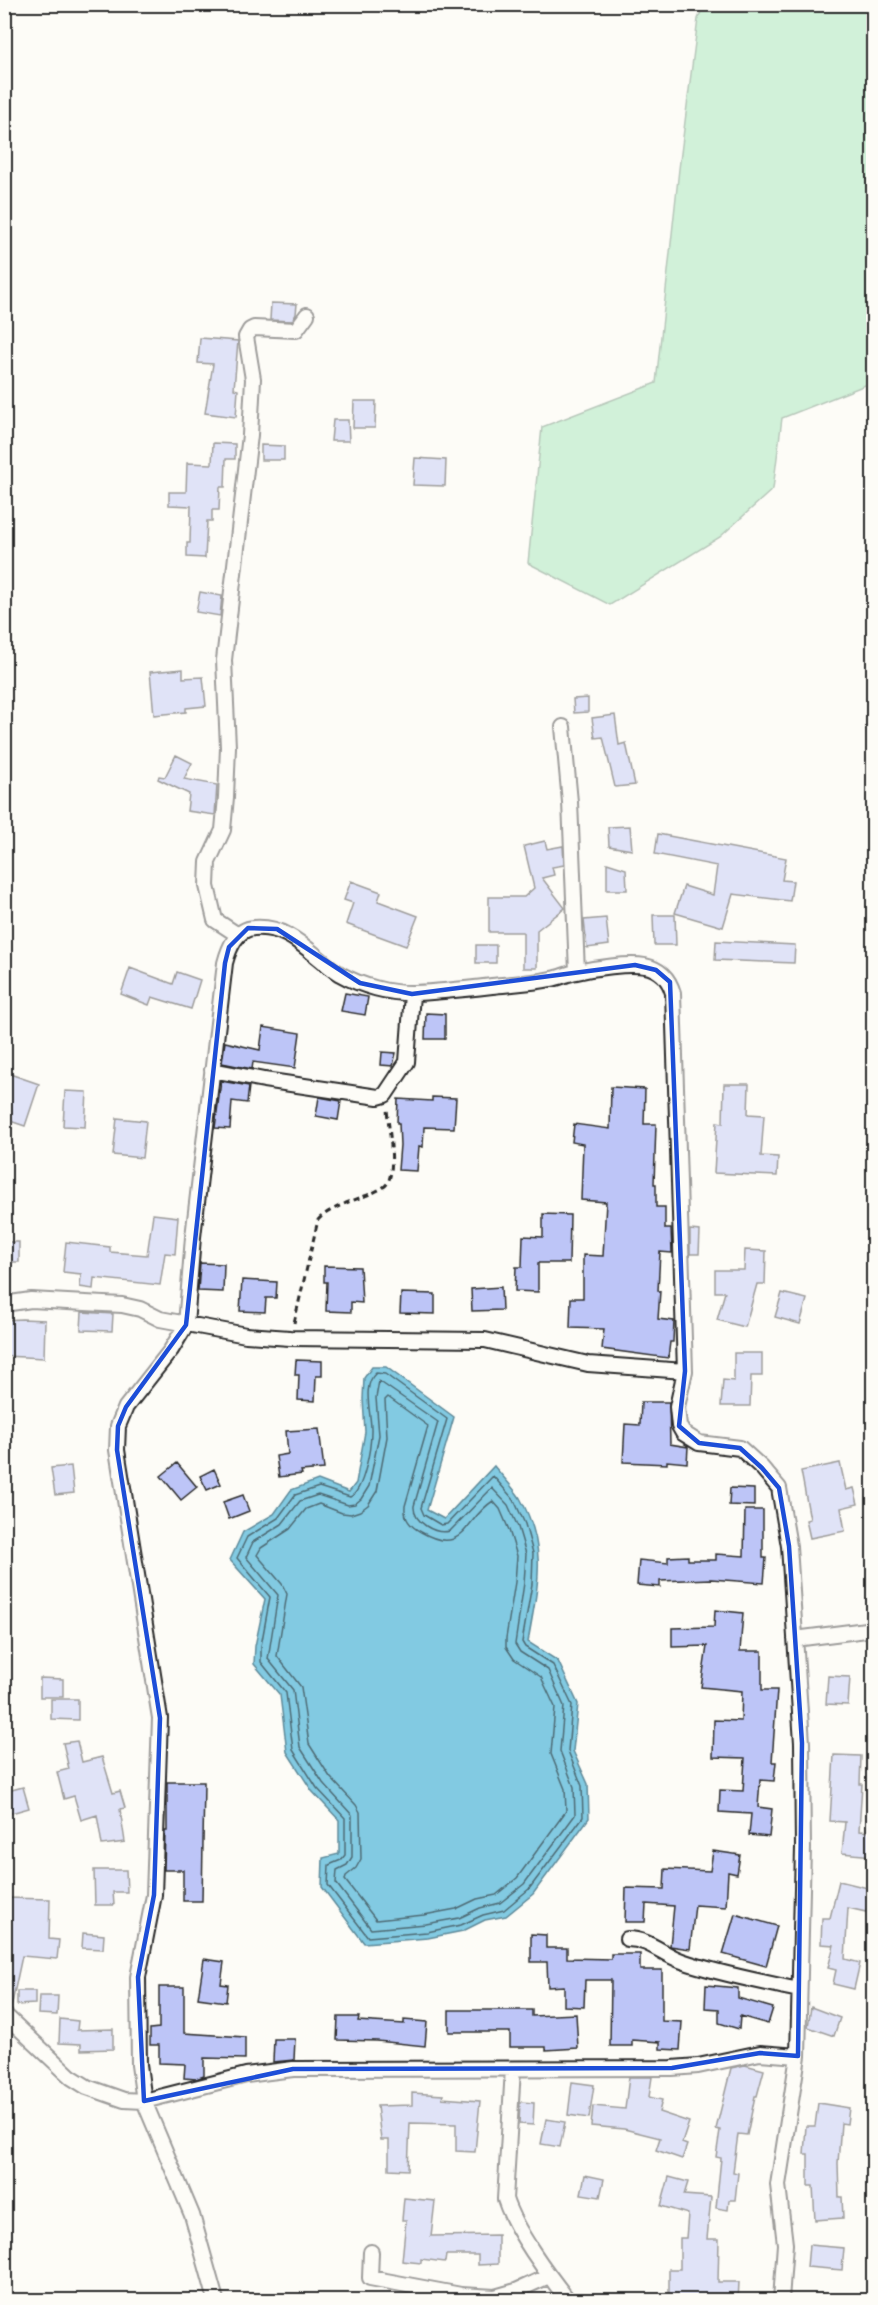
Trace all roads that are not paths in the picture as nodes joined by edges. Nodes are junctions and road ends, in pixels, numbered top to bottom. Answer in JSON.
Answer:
{"nodes":[{"id":1,"x":307,"y":315,"type":"dead end"},
{"id":2,"x":563,"y":727,"type":"dead end"},
{"id":3,"x":238,"y":935,"type":"junction"},
{"id":4,"x":577,"y":972,"type":"junction"},
{"id":5,"x":412,"y":993,"type":"junction"},
{"id":6,"x":212,"y":1070,"type":"junction"},
{"id":7,"x":4,"y":1304,"type":"edge"},
{"id":8,"x":186,"y":1325,"type":"junction"},
{"id":9,"x":685,"y":1371,"type":"junction"},
{"id":10,"x":873,"y":1629,"type":"edge"},
{"id":11,"x":795,"y":1639,"type":"junction"},
{"id":12,"x":627,"y":1939,"type":"dead end"},
{"id":13,"x":798,"y":1990,"type":"junction"},
{"id":14,"x":4,"y":2014,"type":"edge"},
{"id":15,"x":798,"y":2056,"type":"junction"},
{"id":16,"x":513,"y":2068,"type":"junction"},
{"id":17,"x":144,"y":2101,"type":"junction"},
{"id":18,"x":371,"y":2252,"type":"dead end"},
{"id":19,"x":549,"y":2276,"type":"junction"},
{"id":20,"x":216,"y":2301,"type":"edge"},
{"id":21,"x":568,"y":2301,"type":"edge"},
{"id":22,"x":781,"y":2301,"type":"edge"}],
"edges":[{"from":1,"to":3,"type":"street"},
{"from":2,"to":4,"type":"street"},
{"from":3,"to":5,"type":"street"},
{"from":3,"to":6,"type":"street"},
{"from":4,"to":5,"type":"street"},
{"from":4,"to":9,"type":"street"},
{"from":5,"to":6,"type":"street"},
{"from":6,"to":8,"type":"street"},
{"from":7,"to":8,"type":"street"},
{"from":8,"to":9,"type":"street"},
{"from":8,"to":17,"type":"street"},
{"from":9,"to":11,"type":"street"},
{"from":10,"to":11,"type":"street"},
{"from":11,"to":13,"type":"street"},
{"from":12,"to":13,"type":"street"},
{"from":13,"to":15,"type":"street"},
{"from":14,"to":17,"type":"street"},
{"from":15,"to":16,"type":"street"},
{"from":15,"to":22,"type":"street"},
{"from":16,"to":17,"type":"street"},
{"from":16,"to":19,"type":"street"},
{"from":17,"to":20,"type":"street"},
{"from":18,"to":19,"type":"street"},
{"from":19,"to":21,"type":"street"}]}
